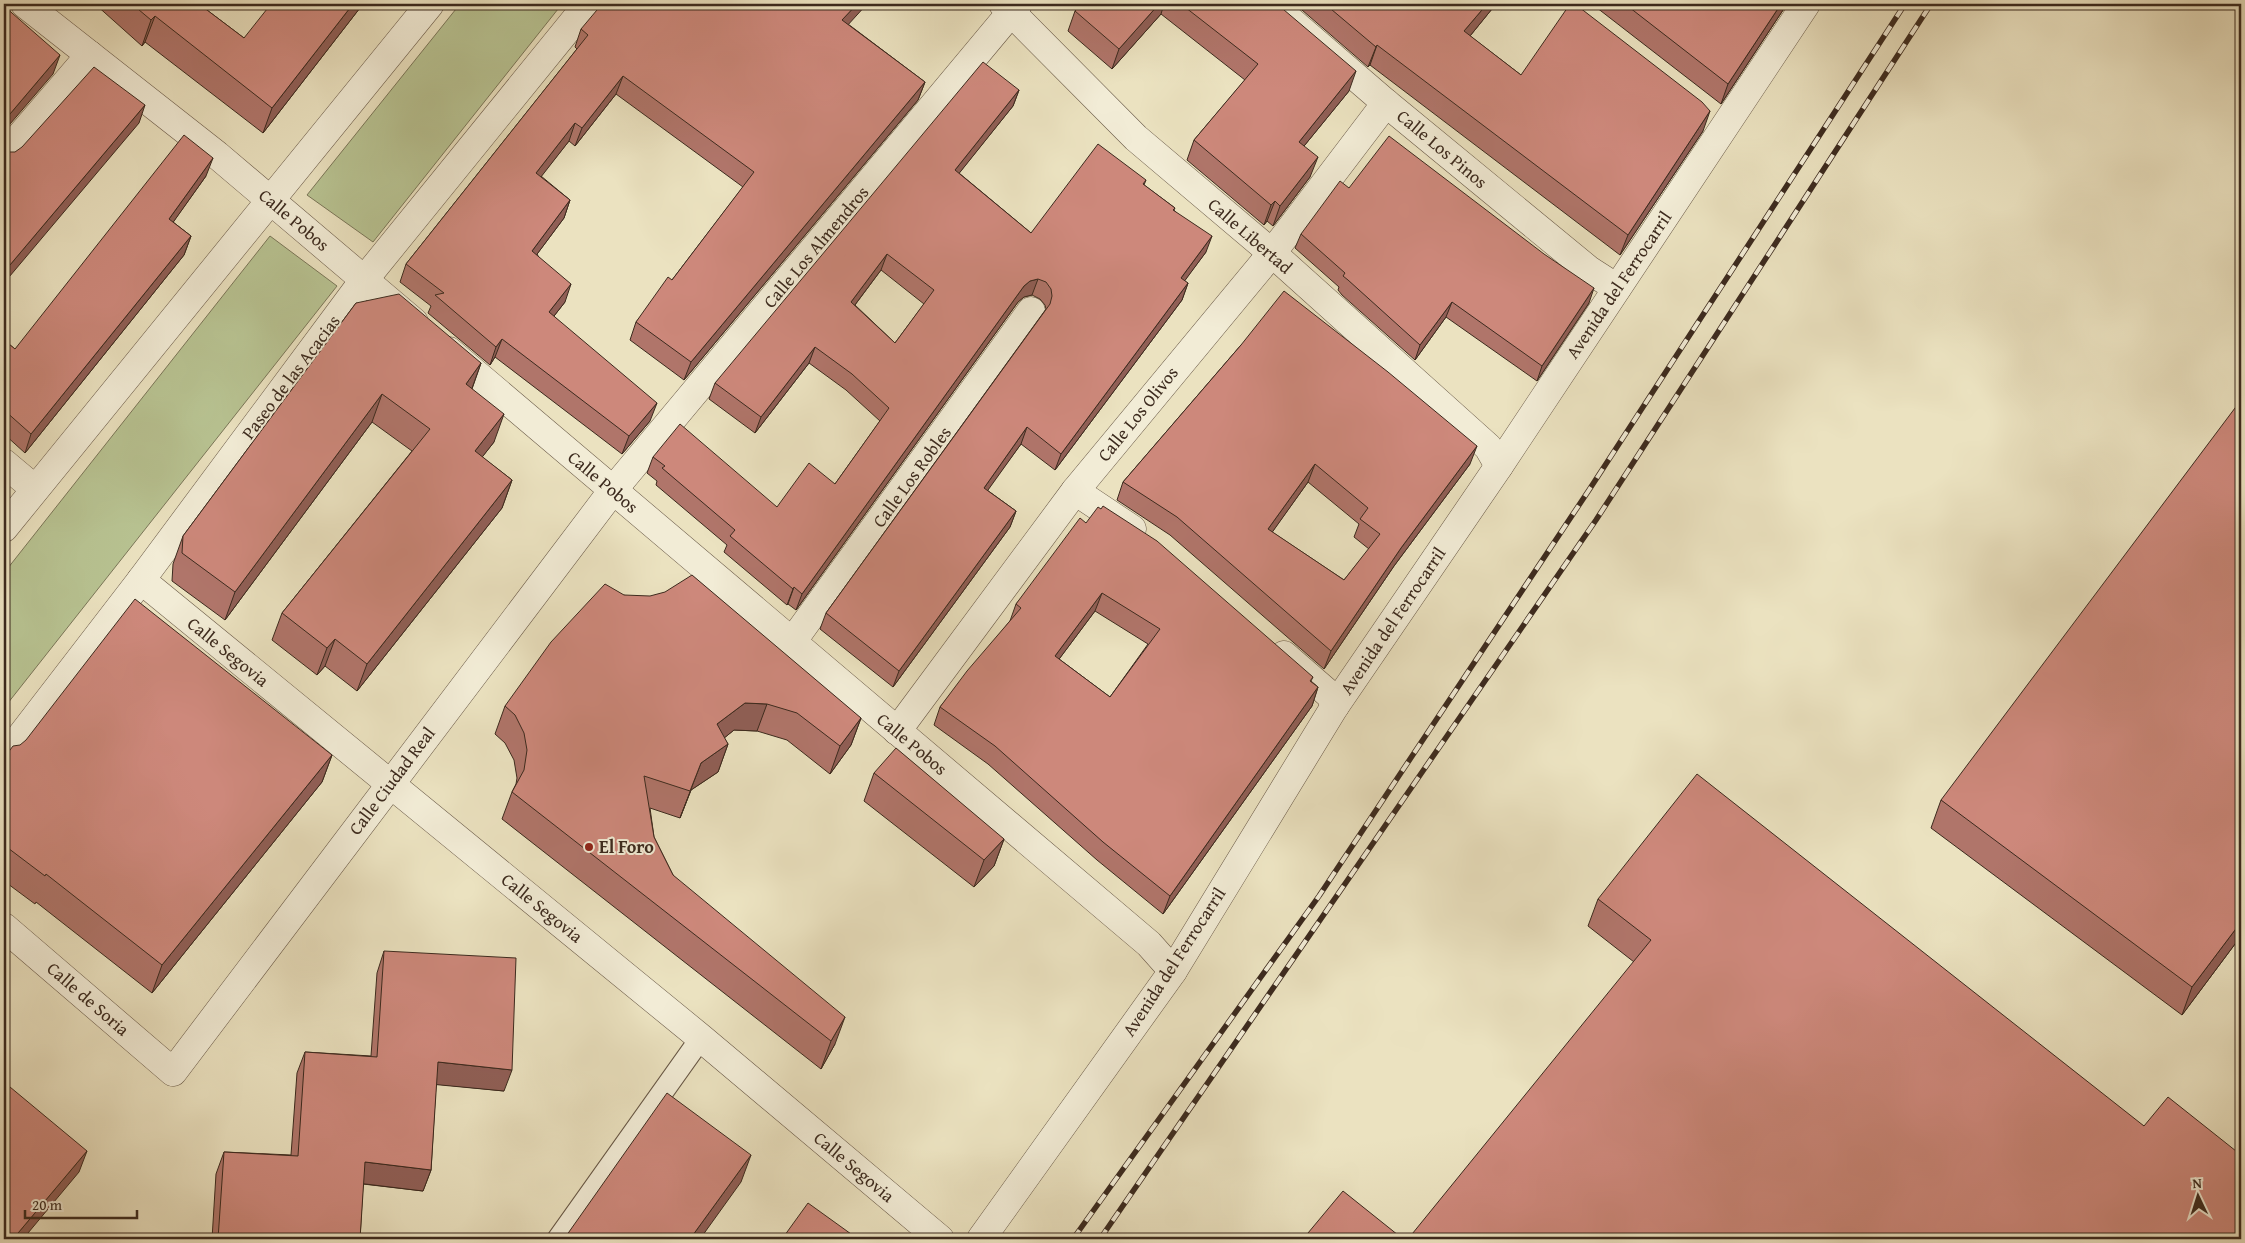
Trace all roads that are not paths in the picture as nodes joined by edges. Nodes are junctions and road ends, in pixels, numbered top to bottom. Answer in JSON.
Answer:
{"nodes":[{"id":1,"x":25,"y":4,"type":"edge"},
{"id":2,"x":430,"y":4,"type":"edge"},
{"id":3,"x":588,"y":4,"type":"edge"},
{"id":4,"x":1271,"y":4,"type":"edge"},
{"id":5,"x":1806,"y":4,"type":"edge"},
{"id":6,"x":1011,"y":6,"type":"edge"},
{"id":7,"x":90,"y":55,"type":"junction"},
{"id":8,"x":1386,"y":103,"type":"junction"},
{"id":9,"x":4,"y":155,"type":"edge"},
{"id":10,"x":269,"y":200,"type":"junction"},
{"id":11,"x":1272,"y":253,"type":"junction"},
{"id":12,"x":364,"y":280,"type":"junction"},
{"id":13,"x":1617,"y":288,"type":"junction"},
{"id":14,"x":1031,"y":311,"type":"dead end"},
{"id":15,"x":4,"y":463,"type":"edge"},
{"id":16,"x":1499,"y":466,"type":"junction"},
{"id":17,"x":35,"y":489,"type":"junction"},
{"id":18,"x":613,"y":490,"type":"junction"},
{"id":19,"x":1075,"y":491,"type":"junction"},
{"id":20,"x":4,"y":528,"type":"edge"},
{"id":21,"x":1152,"y":542,"type":"edge"},
{"id":22,"x":141,"y":580,"type":"junction"},
{"id":23,"x":1264,"y":637,"type":"edge"},
{"id":24,"x":792,"y":642,"type":"junction"},
{"id":25,"x":1335,"y":706,"type":"junction"},
{"id":26,"x":897,"y":731,"type":"junction"},
{"id":27,"x":4,"y":758,"type":"edge"},
{"id":28,"x":390,"y":784,"type":"junction"},
{"id":29,"x":4,"y":927,"type":"edge"},
{"id":30,"x":1172,"y":971,"type":"junction"},
{"id":31,"x":702,"y":1038,"type":"junction"},
{"id":32,"x":172,"y":1072,"type":"joint"},
{"id":33,"x":558,"y":1239,"type":"edge"},
{"id":34,"x":940,"y":1239,"type":"edge"},
{"id":35,"x":981,"y":1239,"type":"edge"}],
"edges":[{"from":1,"to":7,"type":"street","name":"Calle Pobos"},
{"from":2,"to":10,"type":"street"},
{"from":3,"to":12,"type":"street","name":"Paseo de las Acacias"},
{"from":4,"to":8,"type":"street","name":"Calle Los Pinos"},
{"from":5,"to":13,"type":"street","name":"Avenida del Ferrocarril"},
{"from":6,"to":11,"type":"street","name":"Calle Libertad"},
{"from":6,"to":18,"type":"street","name":"Calle Los Almendros"},
{"from":7,"to":9,"type":"street"},
{"from":7,"to":10,"type":"street","name":"Calle Pobos"},
{"from":8,"to":11,"type":"street","name":"Calle Los Olivos"},
{"from":8,"to":13,"type":"street","name":"Calle Los Pinos"},
{"from":10,"to":12,"type":"street","name":"Calle Pobos"},
{"from":10,"to":17,"type":"street"},
{"from":11,"to":16,"type":"street","name":"Calle Libertad"},
{"from":11,"to":19,"type":"street","name":"Calle Los Olivos"},
{"from":12,"to":18,"type":"street","name":"Calle Pobos"},
{"from":12,"to":22,"type":"street","name":"Paseo de las Acacias"},
{"from":13,"to":16,"type":"street","name":"Avenida del Ferrocarril"},
{"from":14,"to":24,"type":"street","name":"Calle Los Robles"},
{"from":15,"to":17,"type":"street"},
{"from":16,"to":25,"type":"street","name":"Avenida del Ferrocarril"},
{"from":17,"to":20,"type":"street"},
{"from":18,"to":24,"type":"street","name":"Calle Pobos"},
{"from":18,"to":28,"type":"street","name":"Calle Ciudad Real"},
{"from":19,"to":21,"type":"street"},
{"from":19,"to":26,"type":"street","name":"Calle Los Olivos"},
{"from":22,"to":27,"type":"street","name":"Paseo de las Acacias"},
{"from":22,"to":28,"type":"street","name":"Calle Segovia"},
{"from":23,"to":25,"type":"street"},
{"from":24,"to":26,"type":"street","name":"Calle Pobos"},
{"from":25,"to":30,"type":"street","name":"Avenida del Ferrocarril"},
{"from":26,"to":30,"type":"street","name":"Calle Pobos"},
{"from":28,"to":31,"type":"street","name":"Calle Segovia"},
{"from":28,"to":32,"type":"street","name":"Calle Ciudad Real"},
{"from":29,"to":32,"type":"street","name":"Calle de Soria"},
{"from":30,"to":35,"type":"street","name":"Avenida del Ferrocarril"},
{"from":31,"to":33,"type":"lane"},
{"from":31,"to":34,"type":"street","name":"Calle Segovia"}]}
